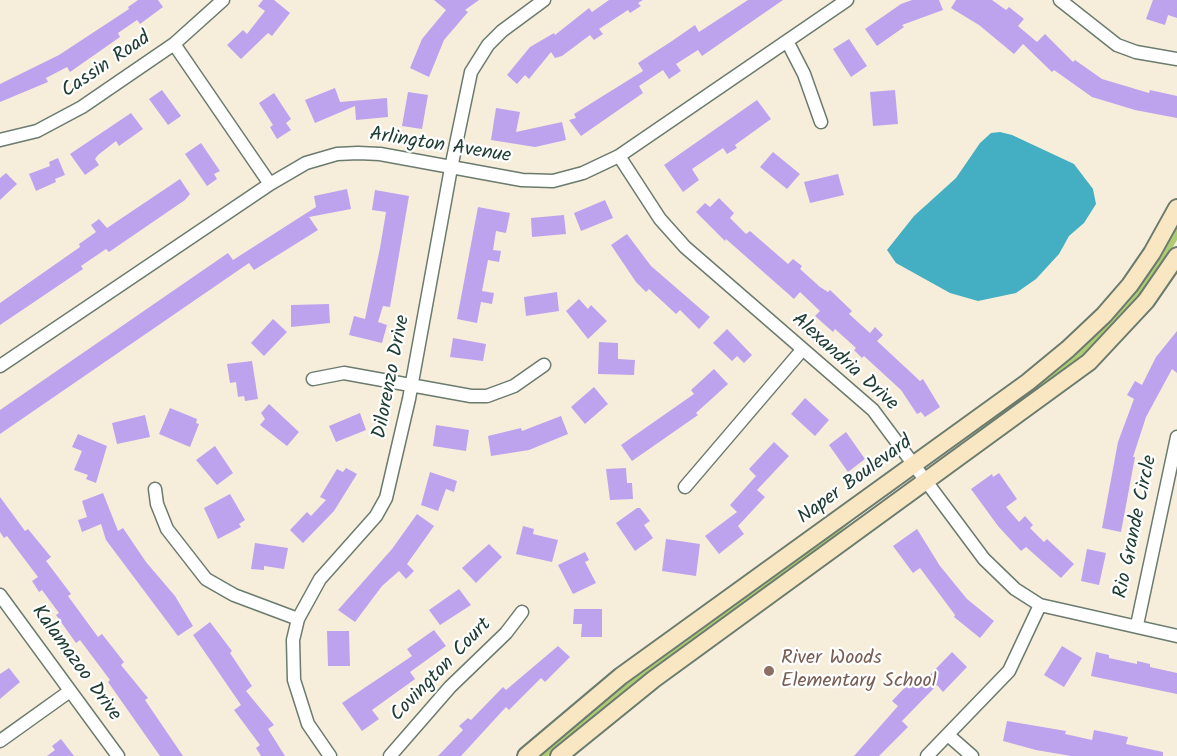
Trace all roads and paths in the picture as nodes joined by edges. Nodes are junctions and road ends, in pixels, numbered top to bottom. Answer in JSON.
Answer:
{"nodes":[{"id":1,"x":223,"y":0,"type":"edge"},
{"id":2,"x":544,"y":0,"type":"edge"},
{"id":3,"x":847,"y":0,"type":"edge"},
{"id":4,"x":1060,"y":0,"type":"edge"},
{"id":5,"x":787,"y":41,"type":"junction"},
{"id":6,"x":174,"y":44,"type":"junction"},
{"id":7,"x":1177,"y":59,"type":"edge"},
{"id":8,"x":821,"y":122,"type":"dead end"},
{"id":9,"x":0,"y":141,"type":"edge"},
{"id":10,"x":619,"y":156,"type":"junction"},
{"id":11,"x":451,"y":168,"type":"junction"},
{"id":12,"x":270,"y":184,"type":"junction"},
{"id":13,"x":1177,"y":208,"type":"edge"},
{"id":14,"x":1177,"y":256,"type":"edge"},
{"id":15,"x":802,"y":350,"type":"junction"},
{"id":16,"x":544,"y":365,"type":"dead end"},
{"id":17,"x":0,"y":366,"type":"edge"},
{"id":18,"x":313,"y":379,"type":"dead end"},
{"id":19,"x":411,"y":385,"type":"junction"},
{"id":20,"x":1177,"y":437,"type":"edge"},
{"id":21,"x":914,"y":464,"type":"junction"},
{"id":22,"x":928,"y":483,"type":"junction"},
{"id":23,"x":685,"y":487,"type":"dead end"},
{"id":24,"x":155,"y":489,"type":"dead end"},
{"id":25,"x":0,"y":595,"type":"edge"},
{"id":26,"x":1040,"y":604,"type":"junction"},
{"id":27,"x":522,"y":612,"type":"dead end"},
{"id":28,"x":298,"y":619,"type":"junction"},
{"id":29,"x":1137,"y":625,"type":"junction"},
{"id":30,"x":1177,"y":636,"type":"edge"},
{"id":31,"x":70,"y":691,"type":"junction"},
{"id":32,"x":948,"y":735,"type":"junction"},
{"id":33,"x":0,"y":741,"type":"edge"},
{"id":34,"x":118,"y":756,"type":"edge"},
{"id":35,"x":330,"y":756,"type":"edge"},
{"id":36,"x":390,"y":756,"type":"edge"},
{"id":37,"x":526,"y":756,"type":"edge"},
{"id":38,"x":559,"y":756,"type":"edge"},
{"id":39,"x":927,"y":756,"type":"edge"},
{"id":40,"x":972,"y":756,"type":"edge"}],
"edges":[{"from":1,"to":6,"type":"street","name":"Cassin Road"},
{"from":2,"to":11,"type":"street","name":"Dilorenzo Drive"},
{"from":3,"to":5,"type":"street","name":"Arlington Avenue"},
{"from":4,"to":7,"type":"street"},
{"from":5,"to":8,"type":"street"},
{"from":5,"to":10,"type":"street","name":"Arlington Avenue"},
{"from":6,"to":9,"type":"street","name":"Cassin Road"},
{"from":6,"to":12,"type":"street"},
{"from":10,"to":11,"type":"street","name":"Arlington Avenue"},
{"from":10,"to":15,"type":"street","name":"Alexandria Drive"},
{"from":11,"to":12,"type":"street","name":"Arlington Avenue"},
{"from":11,"to":19,"type":"street","name":"Dilorenzo Drive"},
{"from":12,"to":17,"type":"street","name":"Arlington Avenue"},
{"from":13,"to":21,"type":"main road","name":"Naper Boulevard"},
{"from":14,"to":22,"type":"main road"},
{"from":15,"to":21,"type":"street","name":"Alexandria Drive"},
{"from":15,"to":23,"type":"street"},
{"from":16,"to":19,"type":"street"},
{"from":18,"to":19,"type":"street"},
{"from":19,"to":28,"type":"street","name":"Dilorenzo Drive"},
{"from":20,"to":29,"type":"street","name":"Rio Grande Circle"},
{"from":21,"to":22,"type":"street","name":"Alexandria Drive"},
{"from":21,"to":37,"type":"main road","name":"Naper Boulevard"},
{"from":22,"to":26,"type":"street","name":"Alexandria Drive"},
{"from":22,"to":38,"type":"main road"},
{"from":24,"to":28,"type":"street"},
{"from":25,"to":31,"type":"street","name":"Kalamazoo Drive"},
{"from":26,"to":29,"type":"street","name":"Alexandria Drive"},
{"from":26,"to":32,"type":"street"},
{"from":27,"to":36,"type":"street","name":"Covington Court"},
{"from":28,"to":35,"type":"street","name":"Dilorenzo Drive"},
{"from":29,"to":30,"type":"street","name":"Alexandria Drive"},
{"from":31,"to":33,"type":"street"},
{"from":31,"to":34,"type":"street","name":"Kalamazoo Drive"},
{"from":32,"to":39,"type":"street"},
{"from":32,"to":40,"type":"street"}]}
